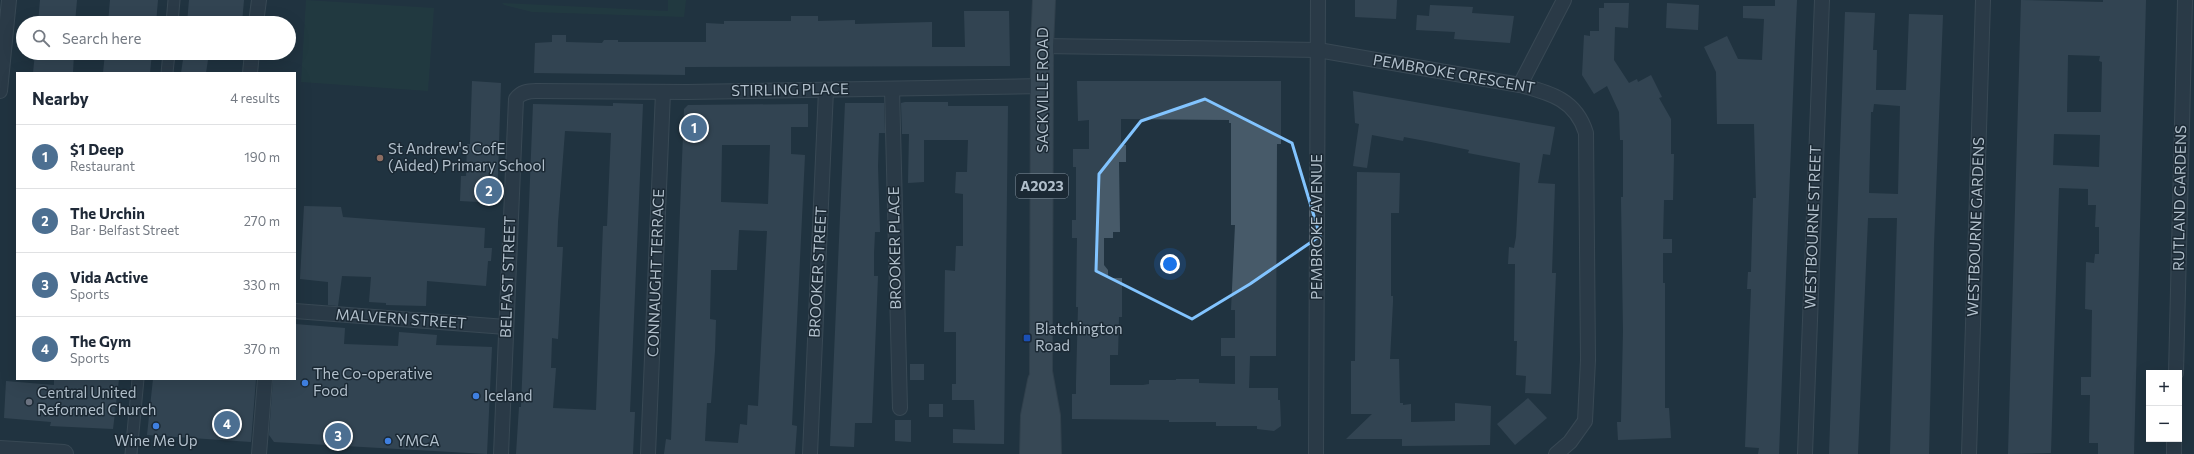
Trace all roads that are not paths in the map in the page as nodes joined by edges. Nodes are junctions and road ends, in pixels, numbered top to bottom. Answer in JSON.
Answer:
{"nodes":[{"id":1,"x":9,"y":0,"type":"edge"},
{"id":2,"x":174,"y":0,"type":"edge"},
{"id":3,"x":259,"y":0,"type":"edge"},
{"id":4,"x":1044,"y":0,"type":"edge"},
{"id":5,"x":1318,"y":0,"type":"edge"},
{"id":6,"x":1564,"y":0,"type":"edge"},
{"id":7,"x":1822,"y":0,"type":"edge"},
{"id":8,"x":1984,"y":0,"type":"edge"},
{"id":9,"x":2185,"y":0,"type":"edge"},
{"id":10,"x":173,"y":16,"type":"edge"},
{"id":11,"x":257,"y":16,"type":"edge"},
{"id":12,"x":1042,"y":46,"type":"junction"},
{"id":13,"x":1318,"y":50,"type":"junction"},
{"id":14,"x":2189,"y":56,"type":"edge"},
{"id":15,"x":168,"y":60,"type":"edge"},
{"id":16,"x":251,"y":60,"type":"edge"},
{"id":17,"x":167,"y":72,"type":"edge"},
{"id":18,"x":250,"y":72,"type":"edge"},
{"id":19,"x":1520,"y":85,"type":"junction"},
{"id":20,"x":1043,"y":86,"type":"junction"},
{"id":21,"x":892,"y":89,"type":"junction"},
{"id":22,"x":826,"y":90,"type":"junction"},
{"id":23,"x":0,"y":91,"type":"edge"},
{"id":24,"x":536,"y":91,"type":"joint"},
{"id":25,"x":663,"y":92,"type":"junction"},
{"id":26,"x":296,"y":311,"type":"edge"},
{"id":27,"x":506,"y":327,"type":"junction"},
{"id":28,"x":2176,"y":370,"type":"edge"},
{"id":29,"x":1041,"y":372,"type":"junction"},
{"id":30,"x":138,"y":380,"type":"edge"},
{"id":31,"x":265,"y":380,"type":"edge"},
{"id":32,"x":900,"y":408,"type":"dead end"},
{"id":33,"x":2174,"y":442,"type":"edge"},
{"id":34,"x":0,"y":450,"type":"edge"},
{"id":35,"x":64,"y":454,"type":"edge"},
{"id":36,"x":131,"y":454,"type":"edge"},
{"id":37,"x":259,"y":454,"type":"edge"},
{"id":38,"x":501,"y":454,"type":"edge"},
{"id":39,"x":648,"y":454,"type":"edge"},
{"id":40,"x":810,"y":454,"type":"edge"},
{"id":41,"x":1031,"y":454,"type":"edge"},
{"id":42,"x":1050,"y":454,"type":"edge"},
{"id":43,"x":1316,"y":454,"type":"edge"},
{"id":44,"x":1556,"y":454,"type":"edge"},
{"id":45,"x":1805,"y":454,"type":"edge"},
{"id":46,"x":1969,"y":454,"type":"edge"},
{"id":47,"x":2174,"y":454,"type":"edge"}],
"edges":[{"from":1,"to":23,"type":"street"},
{"from":2,"to":10,"type":"street"},
{"from":3,"to":11,"type":"street"},
{"from":4,"to":12,"type":"main road","name":"SACKVILLE ROAD","number":"A2023"},
{"from":5,"to":13,"type":"street","name":"PEMBROKE AVENUE"},
{"from":6,"to":19,"type":"street"},
{"from":7,"to":45,"type":"street","name":"WESTBOURNE STREET"},
{"from":8,"to":46,"type":"street","name":"WESTBOURNE GARDENS"},
{"from":9,"to":14,"type":"street","name":"RUTLAND GARDENS"},
{"from":12,"to":13,"type":"street","name":"PEMBROKE CRESCENT"},
{"from":12,"to":20,"type":"main road","name":"SACKVILLE ROAD","number":"A2023"},
{"from":13,"to":19,"type":"street","name":"PEMBROKE CRESCENT"},
{"from":13,"to":43,"type":"street","name":"PEMBROKE AVENUE"},
{"from":14,"to":28,"type":"street","name":"RUTLAND GARDENS"},
{"from":15,"to":17,"type":"street"},
{"from":16,"to":18,"type":"street"},
{"from":19,"to":44,"type":"street","name":"PEMBROKE CRESCENT"},
{"from":20,"to":21,"type":"street","name":"STIRLING PLACE"},
{"from":20,"to":29,"type":"main road","name":"SACKVILLE ROAD","number":"A2023"},
{"from":21,"to":22,"type":"street","name":"STIRLING PLACE"},
{"from":21,"to":32,"type":"street","name":"BROOKER PLACE"},
{"from":22,"to":25,"type":"street","name":"STIRLING PLACE"},
{"from":22,"to":40,"type":"street","name":"BROOKER STREET"},
{"from":24,"to":25,"type":"street","name":"STIRLING PLACE"},
{"from":24,"to":27,"type":"street","name":"BELFAST STREET"},
{"from":25,"to":39,"type":"street","name":"CONNAUGHT TERRACE"},
{"from":26,"to":27,"type":"street","name":"MALVERN STREET"},
{"from":27,"to":38,"type":"street","name":"BELFAST STREET"},
{"from":29,"to":41,"type":"main road","name":"SACKVILLE ROAD","number":"A2023"},
{"from":29,"to":42,"type":"main road","name":"SACKVILLE ROAD","number":"A2023"},
{"from":30,"to":36,"type":"street"},
{"from":31,"to":37,"type":"street"},
{"from":33,"to":47,"type":"street"},
{"from":34,"to":35,"type":"street"}]}
